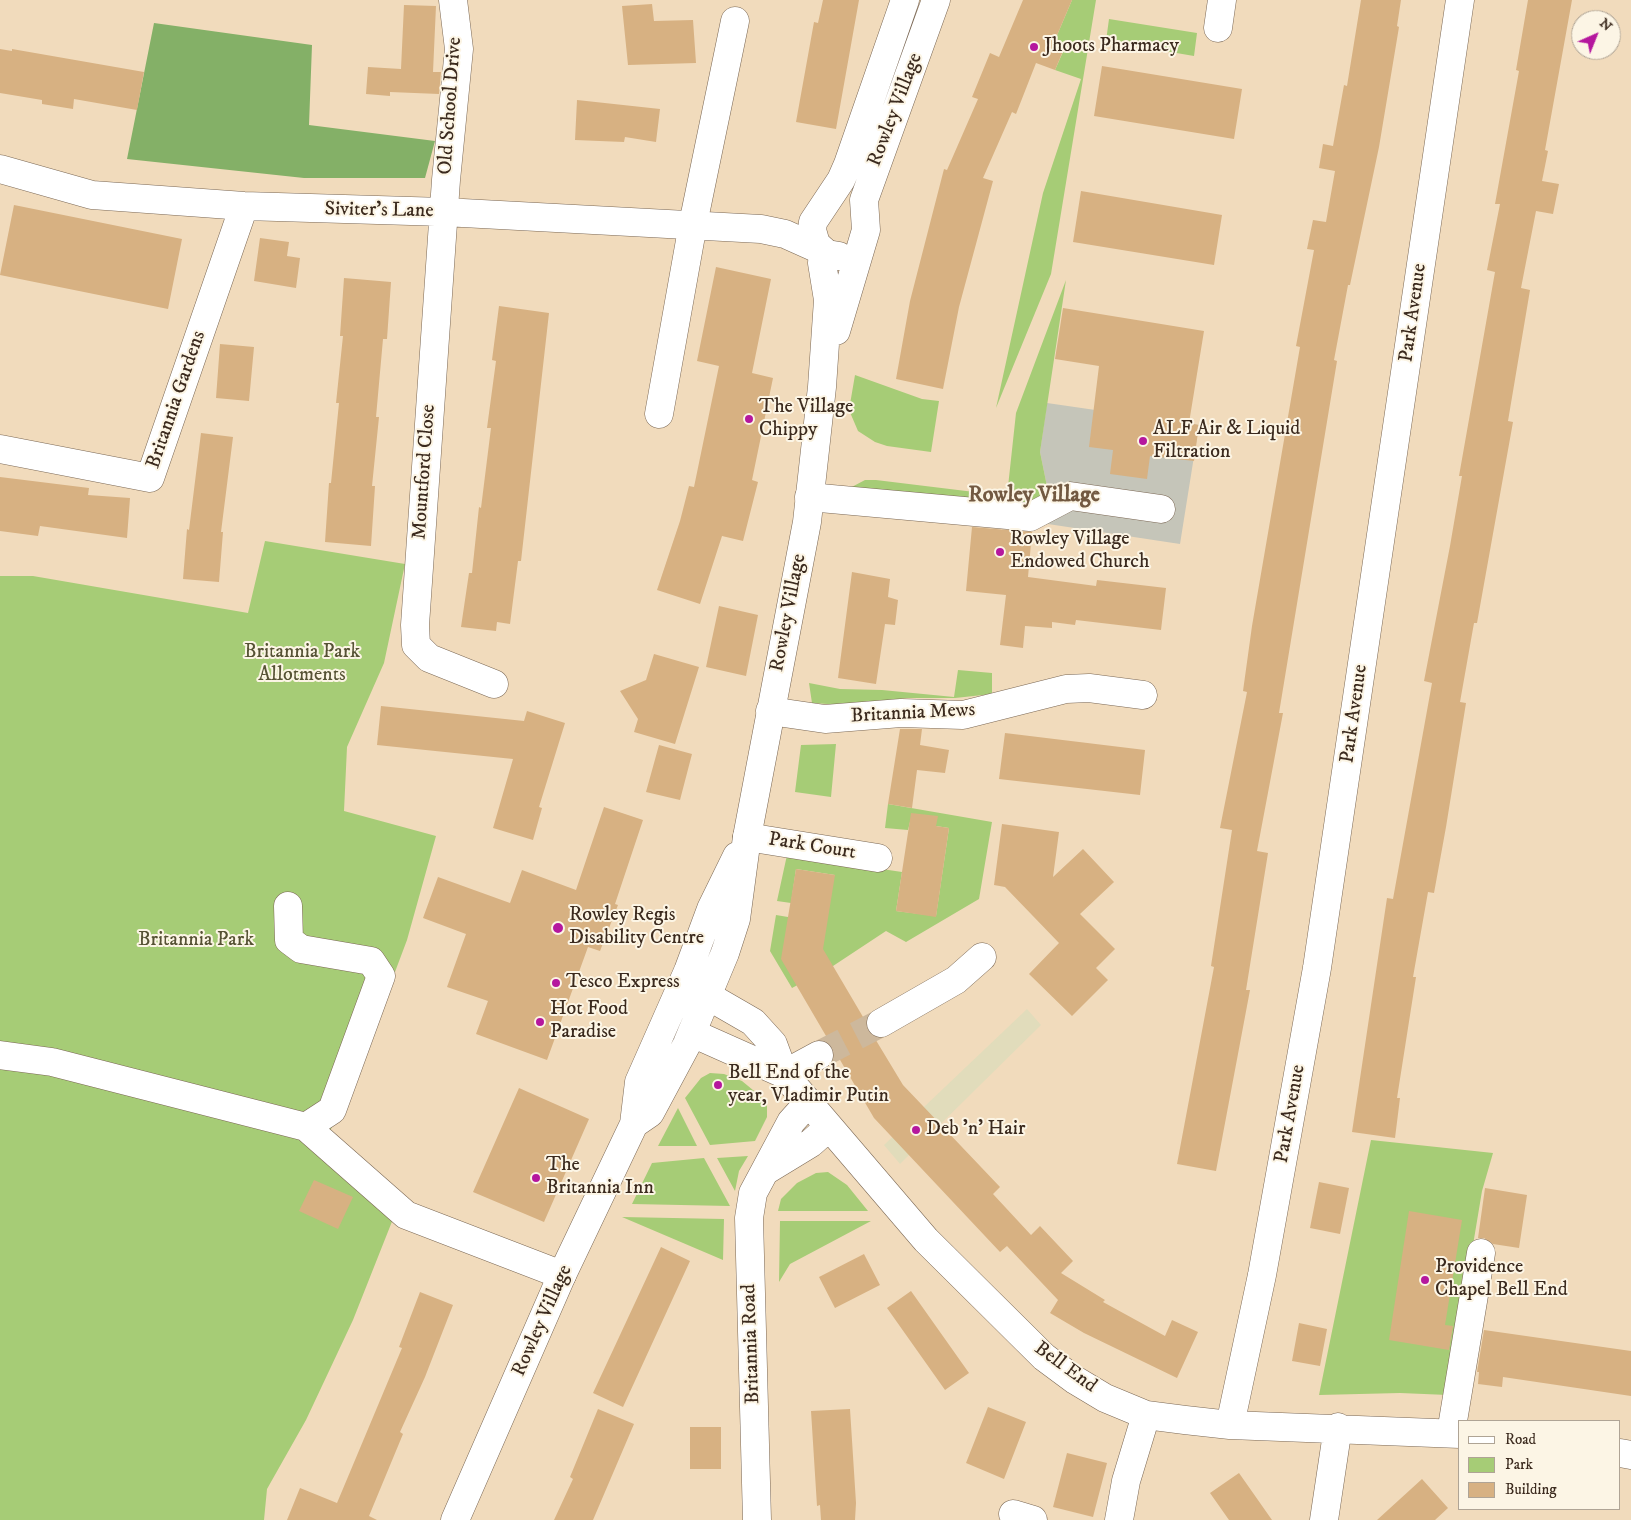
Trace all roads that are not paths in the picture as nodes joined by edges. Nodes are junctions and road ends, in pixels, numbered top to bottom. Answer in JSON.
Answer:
{"nodes":[{"id":1,"x":453,"y":0,"type":"edge"},
{"id":2,"x":905,"y":0,"type":"edge"},
{"id":3,"x":936,"y":0,"type":"edge"},
{"id":4,"x":1222,"y":0,"type":"edge"},
{"id":5,"x":1460,"y":0,"type":"edge"},
{"id":6,"x":734,"y":21,"type":"dead end"},
{"id":7,"x":1218,"y":28,"type":"dead end"},
{"id":8,"x":0,"y":169,"type":"edge"},
{"id":9,"x":244,"y":206,"type":"junction"},
{"id":10,"x":820,"y":211,"type":"junction"},
{"id":11,"x":444,"y":212,"type":"junction"},
{"id":12,"x":692,"y":224,"type":"junction"},
{"id":13,"x":761,"y":229,"type":"junction"},
{"id":14,"x":864,"y":232,"type":"junction"},
{"id":15,"x":823,"y":251,"type":"junction"},
{"id":16,"x":822,"y":387,"type":"junction"},
{"id":17,"x":659,"y":414,"type":"dead end"},
{"id":18,"x":0,"y":449,"type":"edge"},
{"id":19,"x":809,"y":497,"type":"junction"},
{"id":20,"x":1161,"y":509,"type":"dead end"},
{"id":21,"x":494,"y":684,"type":"dead end"},
{"id":22,"x":1143,"y":695,"type":"dead end"},
{"id":23,"x":770,"y":712,"type":"junction"},
{"id":24,"x":747,"y":837,"type":"junction"},
{"id":25,"x":878,"y":858,"type":"dead end"},
{"id":26,"x":288,"y":906,"type":"dead end"},
{"id":27,"x":982,"y":957,"type":"dead end"},
{"id":28,"x":708,"y":996,"type":"junction"},
{"id":29,"x":881,"y":1023,"type":"tunnel mouth"},
{"id":30,"x":680,"y":1024,"type":"junction"},
{"id":31,"x":0,"y":1055,"type":"edge"},
{"id":32,"x":819,"y":1055,"type":"tunnel mouth"},
{"id":33,"x":784,"y":1074,"type":"junction"},
{"id":34,"x":809,"y":1102,"type":"junction"},
{"id":35,"x":634,"y":1124,"type":"junction"},
{"id":36,"x":829,"y":1126,"type":"junction"},
{"id":37,"x":306,"y":1127,"type":"junction"},
{"id":38,"x":765,"y":1172,"type":"junction"},
{"id":39,"x":1481,"y":1253,"type":"dead end"},
{"id":40,"x":562,"y":1276,"type":"junction"},
{"id":41,"x":1146,"y":1415,"type":"junction"},
{"id":42,"x":1230,"y":1425,"type":"junction"},
{"id":43,"x":1338,"y":1428,"type":"junction"},
{"id":44,"x":1455,"y":1433,"type":"edge"},
{"id":45,"x":455,"y":1520,"type":"edge"},
{"id":46,"x":757,"y":1520,"type":"edge"},
{"id":47,"x":1119,"y":1520,"type":"edge"},
{"id":48,"x":1324,"y":1520,"type":"edge"}],
"edges":[{"from":1,"to":11,"type":"street","name":"Old School Drive"},
{"from":2,"to":10,"type":"street","name":"Rowley Village"},
{"from":3,"to":14,"type":"street","name":"Rowley Village"},
{"from":4,"to":7,"type":"street"},
{"from":5,"to":42,"type":"street","name":"Park Avenue"},
{"from":6,"to":12,"type":"street"},
{"from":8,"to":9,"type":"street","name":"Siviter's Lane"},
{"from":9,"to":11,"type":"street","name":"Siviter's Lane"},
{"from":9,"to":18,"type":"street","name":"Britannia Gardens"},
{"from":10,"to":13,"type":"street","name":"Siviter's Lane"},
{"from":10,"to":14,"type":"street"},
{"from":10,"to":15,"type":"street","name":"Rowley Village"},
{"from":11,"to":12,"type":"street","name":"Siviter's Lane"},
{"from":11,"to":21,"type":"street","name":"Mountford Close"},
{"from":12,"to":13,"type":"street","name":"Siviter's Lane"},
{"from":12,"to":17,"type":"street"},
{"from":13,"to":15,"type":"street","name":"Siviter's Lane"},
{"from":14,"to":15,"type":"street"},
{"from":14,"to":16,"type":"street","name":"Rowley Village"},
{"from":15,"to":16,"type":"street","name":"Rowley Village"},
{"from":16,"to":19,"type":"street","name":"Rowley Village"},
{"from":19,"to":20,"type":"street"},
{"from":19,"to":23,"type":"street","name":"Rowley Village"},
{"from":22,"to":23,"type":"street","name":"Britannia Mews"},
{"from":23,"to":24,"type":"street","name":"Rowley Village"},
{"from":24,"to":25,"type":"street","name":"Park Court"},
{"from":24,"to":28,"type":"street","name":"Rowley Village"},
{"from":24,"to":30,"type":"street","name":"Rowley Village"},
{"from":26,"to":37,"type":"street"},
{"from":27,"to":29,"type":"street"},
{"from":28,"to":30,"type":"street"},
{"from":28,"to":33,"type":"street","name":"Bell End"},
{"from":30,"to":33,"type":"street","name":"Bell End"},
{"from":30,"to":35,"type":"street","name":"Rowley Village"},
{"from":30,"to":35,"type":"street","name":"Rowley Village"},
{"from":31,"to":37,"type":"street"},
{"from":32,"to":33,"type":"street"},
{"from":33,"to":34,"type":"street","name":"Bell End"},
{"from":34,"to":36,"type":"street","name":"Bell End"},
{"from":34,"to":38,"type":"street","name":"Britannia Road"},
{"from":35,"to":40,"type":"street","name":"Rowley Village"},
{"from":36,"to":38,"type":"street","name":"Britannia Road"},
{"from":36,"to":41,"type":"street","name":"Bell End"},
{"from":37,"to":40,"type":"street"},
{"from":38,"to":46,"type":"street","name":"Britannia Road"},
{"from":39,"to":44,"type":"street"},
{"from":40,"to":45,"type":"street","name":"Rowley Village"},
{"from":41,"to":42,"type":"street","name":"Bell End"},
{"from":41,"to":47,"type":"street"},
{"from":42,"to":43,"type":"street","name":"Bell End"},
{"from":43,"to":44,"type":"street","name":"Bell End"},
{"from":43,"to":48,"type":"street"}]}
